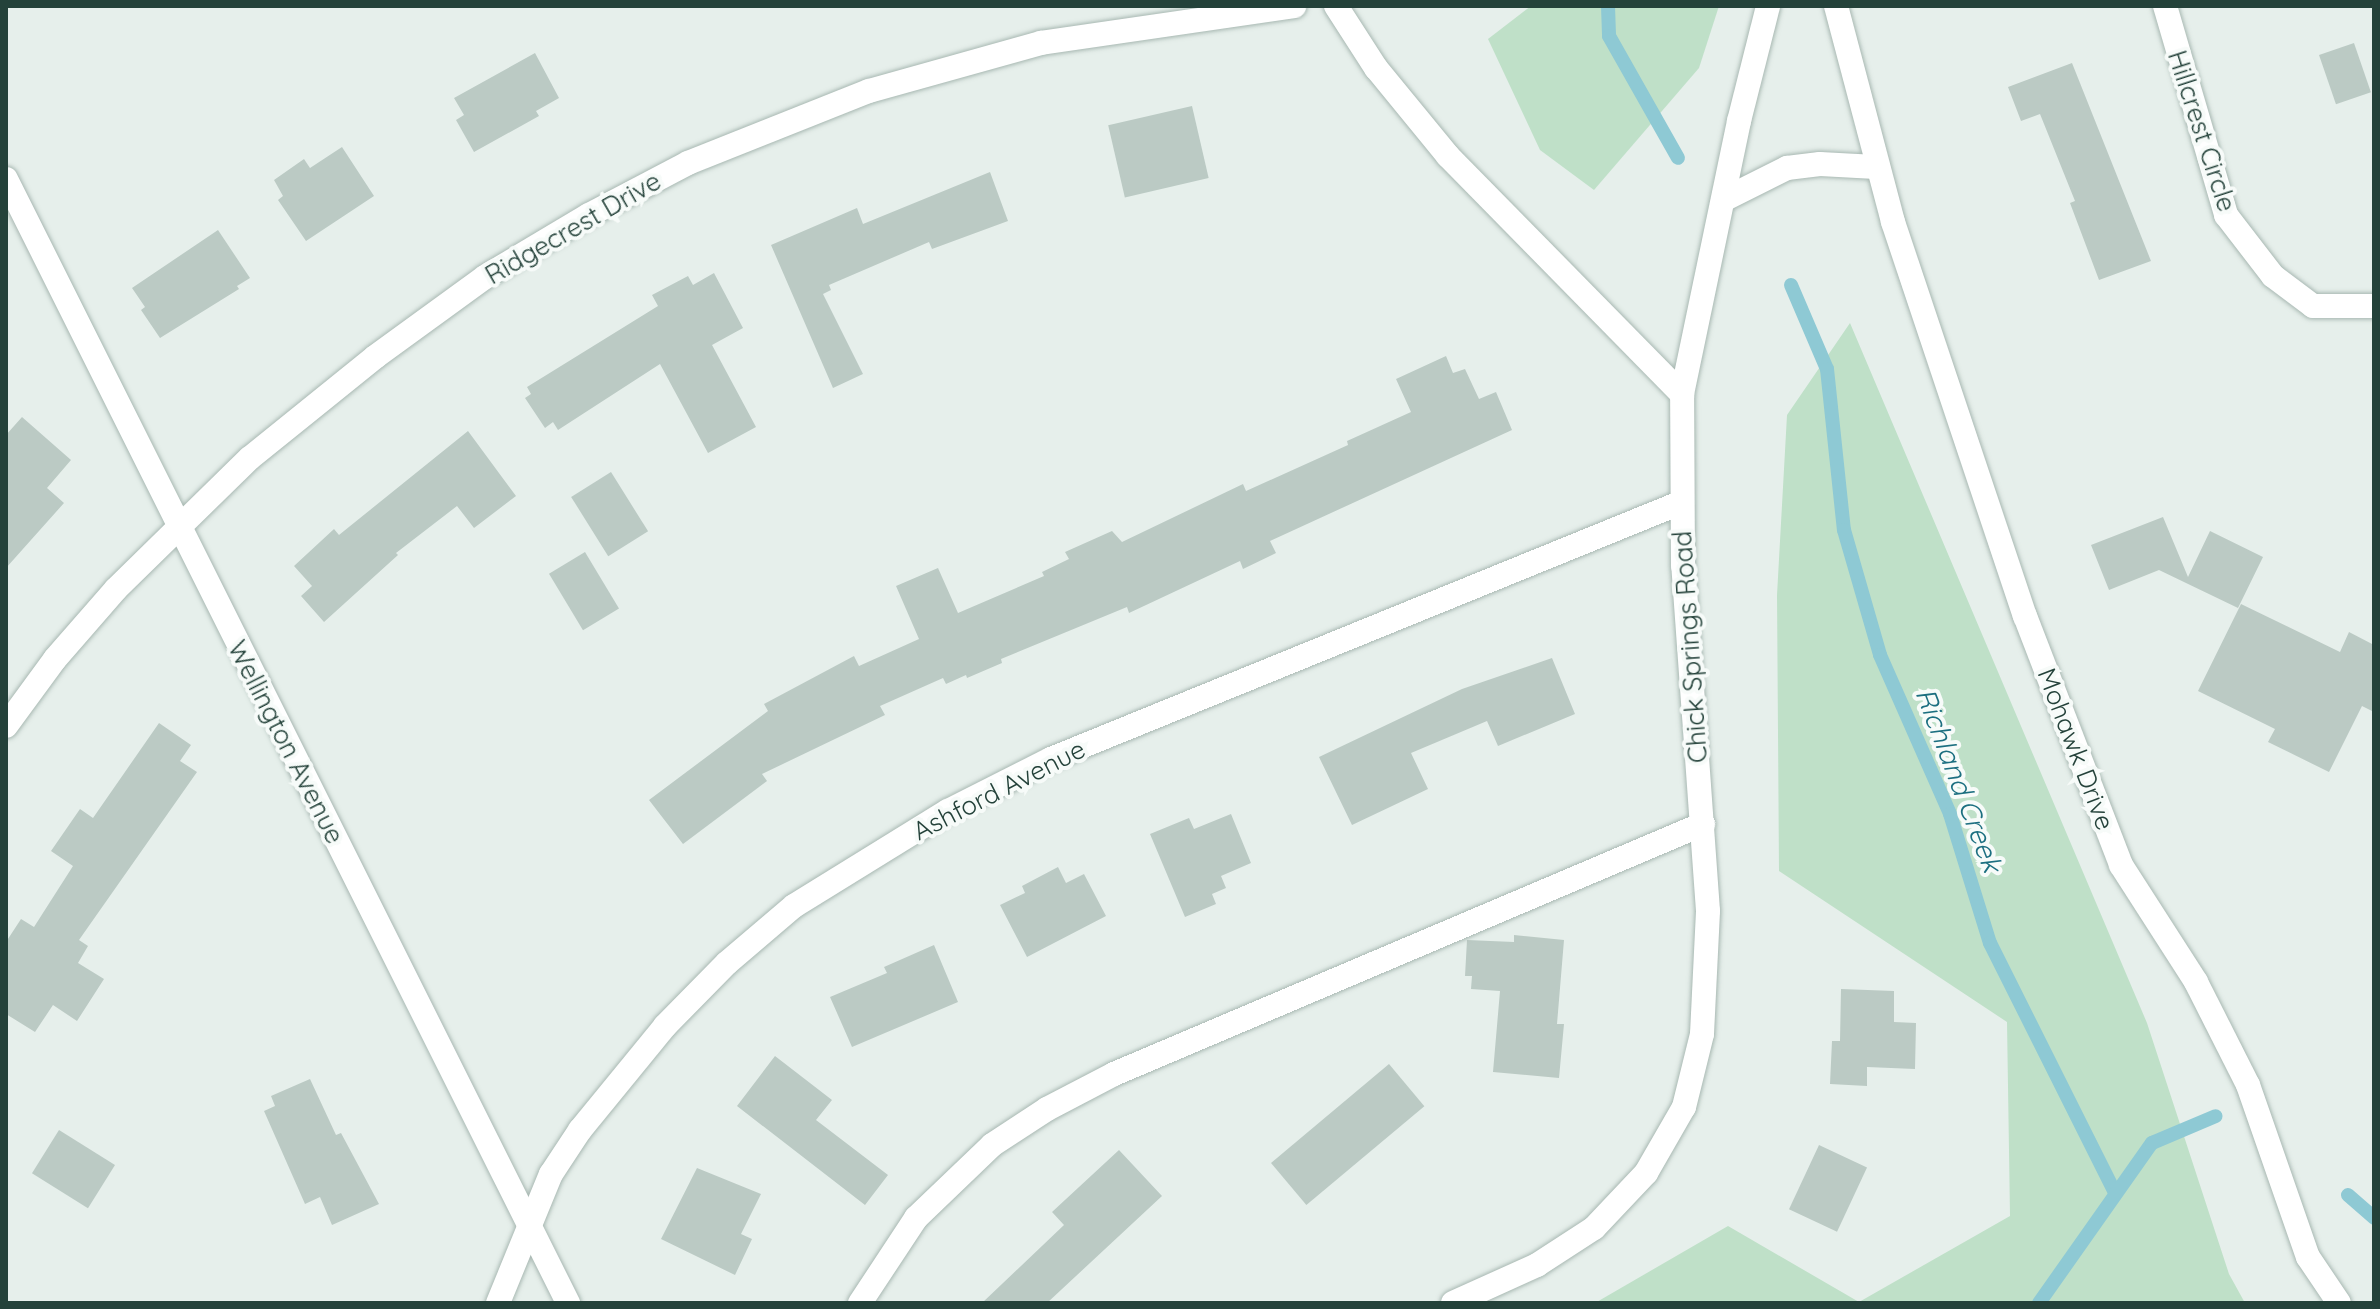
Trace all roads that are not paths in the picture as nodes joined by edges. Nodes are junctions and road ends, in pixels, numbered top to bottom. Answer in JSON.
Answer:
{"nodes":[{"id":1,"x":1294,"y":6,"type":"edge"},
{"id":2,"x":1336,"y":6,"type":"edge"},
{"id":3,"x":1768,"y":6,"type":"edge"},
{"id":4,"x":1836,"y":6,"type":"edge"},
{"id":5,"x":2165,"y":6,"type":"edge"},
{"id":6,"x":1876,"y":167,"type":"junction"},
{"id":7,"x":6,"y":179,"type":"edge"},
{"id":8,"x":1723,"y":200,"type":"junction"},
{"id":9,"x":2374,"y":306,"type":"edge"},
{"id":10,"x":1682,"y":394,"type":"junction"},
{"id":11,"x":1680,"y":503,"type":"junction"},
{"id":12,"x":179,"y":528,"type":"junction"},
{"id":13,"x":6,"y":726,"type":"edge"},
{"id":14,"x":1703,"y":824,"type":"junction"},
{"id":15,"x":529,"y":1225,"type":"junction"},
{"id":16,"x":498,"y":1303,"type":"edge"},
{"id":17,"x":568,"y":1303,"type":"edge"},
{"id":18,"x":860,"y":1303,"type":"edge"},
{"id":19,"x":1453,"y":1303,"type":"edge"},
{"id":20,"x":2339,"y":1303,"type":"edge"}],
"edges":[{"from":1,"to":12,"type":"street","name":"Ridgecrest Drive"},
{"from":2,"to":10,"type":"street"},
{"from":3,"to":8,"type":"street"},
{"from":4,"to":6,"type":"street","name":"Mohawk Drive"},
{"from":5,"to":9,"type":"street","name":"Hillcrest Circle"},
{"from":6,"to":8,"type":"street"},
{"from":6,"to":20,"type":"street","name":"Mohawk Drive"},
{"from":7,"to":12,"type":"street","name":"Wellington Avenue"},
{"from":8,"to":10,"type":"street"},
{"from":10,"to":11,"type":"street","name":"Chick Springs Road"},
{"from":11,"to":14,"type":"street","name":"Chick Springs Road"},
{"from":11,"to":15,"type":"street","name":"Ashford Avenue"},
{"from":12,"to":13,"type":"street","name":"Ridgecrest Drive"},
{"from":12,"to":15,"type":"street","name":"Wellington Avenue"},
{"from":14,"to":18,"type":"street"},
{"from":14,"to":19,"type":"street","name":"Chick Springs Road"},
{"from":15,"to":16,"type":"street","name":"Ashford Avenue"},
{"from":15,"to":17,"type":"street","name":"Wellington Avenue"}]}
